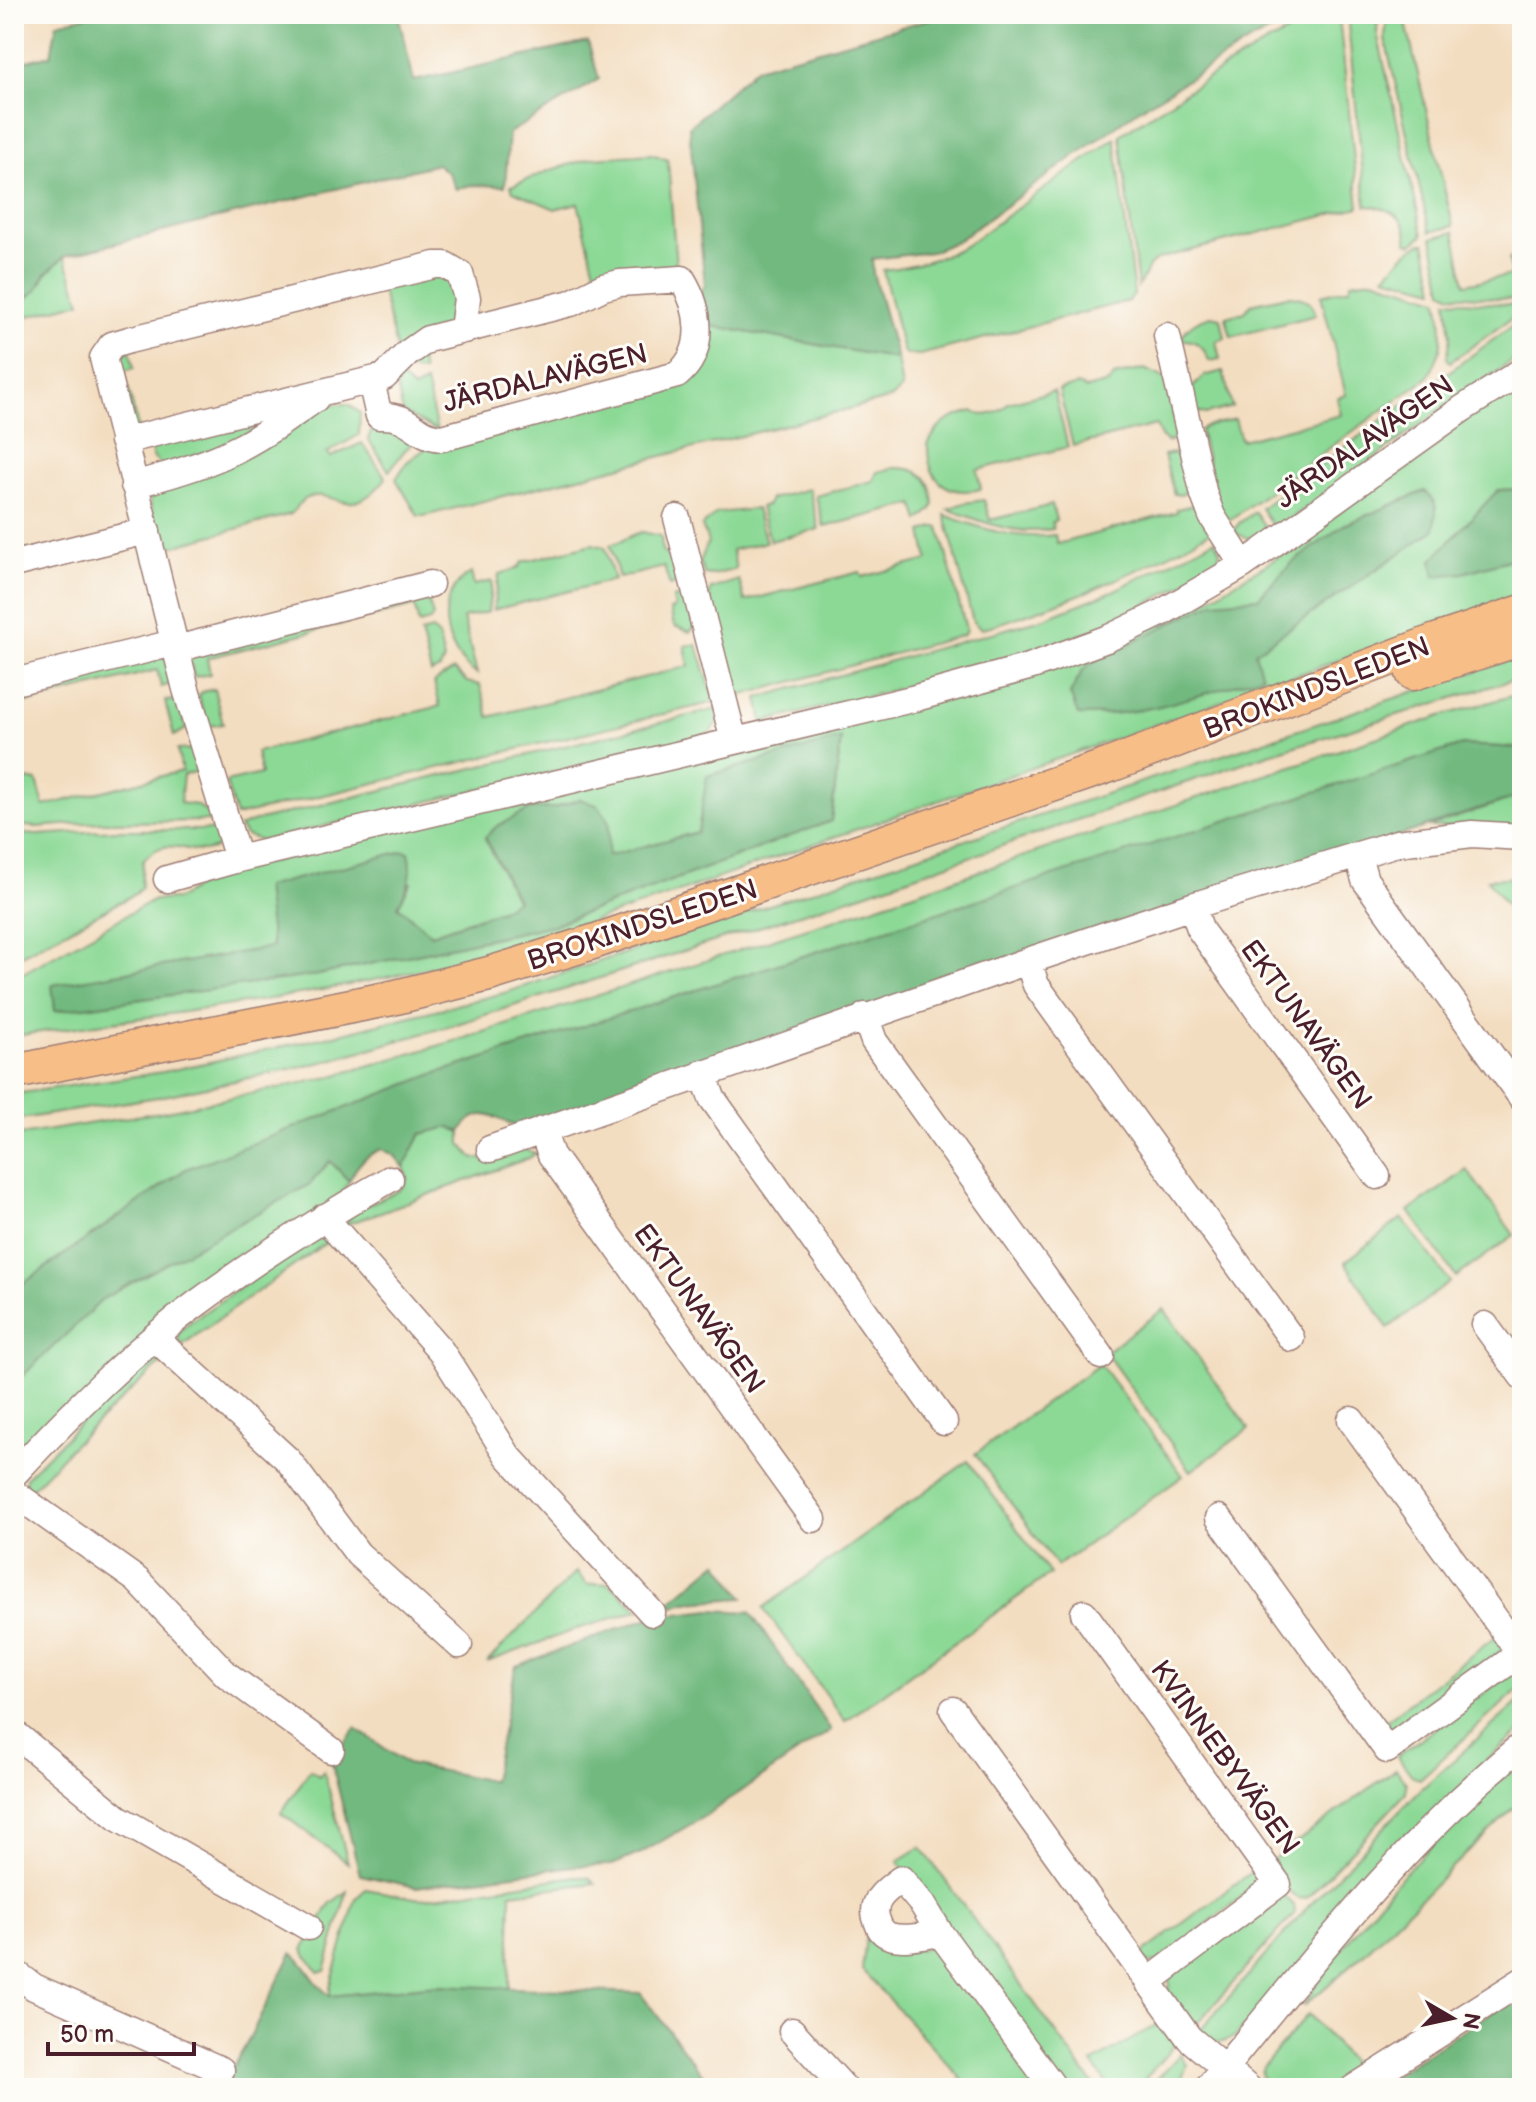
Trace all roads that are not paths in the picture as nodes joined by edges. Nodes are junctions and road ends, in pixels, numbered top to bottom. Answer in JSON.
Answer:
{"nodes":[{"id":1,"x":463,"y":330,"type":"junction"},
{"id":2,"x":1167,"y":336,"type":"dead end"},
{"id":3,"x":1522,"y":371,"type":"edge"},
{"id":4,"x":371,"y":381,"type":"junction"},
{"id":5,"x":327,"y":391,"type":"junction"},
{"id":6,"x":123,"y":441,"type":"junction"},
{"id":7,"x":134,"y":485,"type":"junction"},
{"id":8,"x":677,"y":518,"type":"dead end"},
{"id":9,"x":147,"y":531,"type":"junction"},
{"id":10,"x":14,"y":564,"type":"edge"},
{"id":11,"x":1243,"y":565,"type":"junction"},
{"id":12,"x":430,"y":584,"type":"dead end"},
{"id":13,"x":1522,"y":612,"type":"edge"},
{"id":14,"x":1522,"y":638,"type":"edge"},
{"id":15,"x":175,"y":646,"type":"junction"},
{"id":16,"x":14,"y":682,"type":"edge"},
{"id":17,"x":734,"y":741,"type":"junction"},
{"id":18,"x":1110,"y":765,"type":"junction"},
{"id":19,"x":1522,"y":837,"type":"edge"},
{"id":20,"x":1358,"y":856,"type":"junction"},
{"id":21,"x":238,"y":859,"type":"junction"},
{"id":22,"x":167,"y":879,"type":"dead end"},
{"id":23,"x":1192,"y":906,"type":"junction"},
{"id":24,"x":1028,"y":961,"type":"junction"},
{"id":25,"x":865,"y":1016,"type":"junction"},
{"id":26,"x":163,"y":1042,"type":"junction"},
{"id":27,"x":14,"y":1053,"type":"edge"},
{"id":28,"x":14,"y":1072,"type":"edge"},
{"id":29,"x":703,"y":1073,"type":"junction"},
{"id":30,"x":1522,"y":1098,"type":"edge"},
{"id":31,"x":542,"y":1130,"type":"junction"},
{"id":32,"x":490,"y":1149,"type":"dead end"},
{"id":33,"x":1377,"y":1176,"type":"dead end"},
{"id":34,"x":390,"y":1179,"type":"dead end"},
{"id":35,"x":324,"y":1217,"type":"junction"},
{"id":36,"x":1485,"y":1325,"type":"dead end"},
{"id":37,"x":155,"y":1338,"type":"junction"},
{"id":38,"x":1291,"y":1338,"type":"dead end"},
{"id":39,"x":1101,"y":1356,"type":"dead end"},
{"id":40,"x":1522,"y":1376,"type":"edge"},
{"id":41,"x":1351,"y":1420,"type":"dead end"},
{"id":42,"x":944,"y":1422,"type":"dead end"},
{"id":43,"x":14,"y":1474,"type":"edge"},
{"id":44,"x":14,"y":1493,"type":"edge"},
{"id":45,"x":1219,"y":1518,"type":"dead end"},
{"id":46,"x":813,"y":1519,"type":"dead end"},
{"id":47,"x":652,"y":1613,"type":"dead end"},
{"id":48,"x":1084,"y":1613,"type":"dead end"},
{"id":49,"x":459,"y":1645,"type":"dead end"},
{"id":50,"x":1521,"y":1654,"type":"edge"},
{"id":51,"x":953,"y":1710,"type":"dead end"},
{"id":52,"x":14,"y":1733,"type":"edge"},
{"id":53,"x":1522,"y":1745,"type":"edge"},
{"id":54,"x":331,"y":1750,"type":"dead end"},
{"id":55,"x":308,"y":1927,"type":"dead end"},
{"id":56,"x":940,"y":1933,"type":"dead end"},
{"id":57,"x":14,"y":1972,"type":"edge"},
{"id":58,"x":1522,"y":1981,"type":"edge"},
{"id":59,"x":1148,"y":1982,"type":"junction"},
{"id":60,"x":792,"y":2031,"type":"dead end"},
{"id":61,"x":221,"y":2070,"type":"dead end"},
{"id":62,"x":1216,"y":2078,"type":"edge"},
{"id":63,"x":844,"y":2088,"type":"edge"},
{"id":64,"x":1054,"y":2088,"type":"edge"},
{"id":65,"x":1248,"y":2088,"type":"edge"},
{"id":66,"x":1354,"y":2088,"type":"edge"}],
"edges":[{"from":1,"to":4,"type":"street","name":"JÄRDALAVÄGEN"},
{"from":1,"to":4,"type":"street","name":"JÄRDALAVÄGEN"},
{"from":1,"to":6,"type":"street"},
{"from":2,"to":11,"type":"street"},
{"from":3,"to":11,"type":"street","name":"JÄRDALAVÄGEN"},
{"from":4,"to":5,"type":"street","name":"JÄRDALAVÄGEN"},
{"from":5,"to":6,"type":"street","name":"JÄRDALAVÄGEN"},
{"from":5,"to":7,"type":"street","name":"JÄRDALAVÄGEN"},
{"from":6,"to":7,"type":"street"},
{"from":7,"to":9,"type":"street"},
{"from":8,"to":17,"type":"street"},
{"from":9,"to":10,"type":"street"},
{"from":9,"to":15,"type":"street"},
{"from":11,"to":17,"type":"street","name":"JÄRDALAVÄGEN"},
{"from":12,"to":15,"type":"street"},
{"from":13,"to":18,"type":"main road","name":"BROKINDSLEDEN"},
{"from":14,"to":18,"type":"main road","name":"BROKINDSLEDEN"},
{"from":15,"to":16,"type":"street"},
{"from":15,"to":21,"type":"street"},
{"from":17,"to":21,"type":"street","name":"JÄRDALAVÄGEN"},
{"from":18,"to":26,"type":"main road","name":"BROKINDSLEDEN"},
{"from":19,"to":20,"type":"street"},
{"from":20,"to":23,"type":"street"},
{"from":20,"to":30,"type":"street"},
{"from":21,"to":22,"type":"street","name":"JÄRDALAVÄGEN"},
{"from":23,"to":24,"type":"street"},
{"from":23,"to":33,"type":"street","name":"EKTUNAVÄGEN"},
{"from":24,"to":25,"type":"street"},
{"from":24,"to":38,"type":"street"},
{"from":25,"to":29,"type":"street"},
{"from":25,"to":39,"type":"street"},
{"from":26,"to":27,"type":"main road","name":"BROKINDSLEDEN"},
{"from":26,"to":28,"type":"main road","name":"BROKINDSLEDEN"},
{"from":29,"to":31,"type":"street"},
{"from":29,"to":42,"type":"street"},
{"from":31,"to":32,"type":"street"},
{"from":31,"to":46,"type":"street","name":"EKTUNAVÄGEN"},
{"from":34,"to":35,"type":"street"},
{"from":35,"to":37,"type":"street"},
{"from":35,"to":47,"type":"street"},
{"from":36,"to":40,"type":"street"},
{"from":37,"to":43,"type":"street"},
{"from":37,"to":49,"type":"street"},
{"from":41,"to":50,"type":"street"},
{"from":44,"to":54,"type":"street"},
{"from":45,"to":50,"type":"street"},
{"from":48,"to":59,"type":"street","name":"KVINNEBYVÄGEN"},
{"from":51,"to":59,"type":"street"},
{"from":52,"to":55,"type":"street"},
{"from":53,"to":62,"type":"street"},
{"from":56,"to":64,"type":"street"},
{"from":57,"to":61,"type":"street"},
{"from":58,"to":66,"type":"street"},
{"from":59,"to":62,"type":"street"},
{"from":60,"to":63,"type":"street"},
{"from":62,"to":65,"type":"street"}]}
